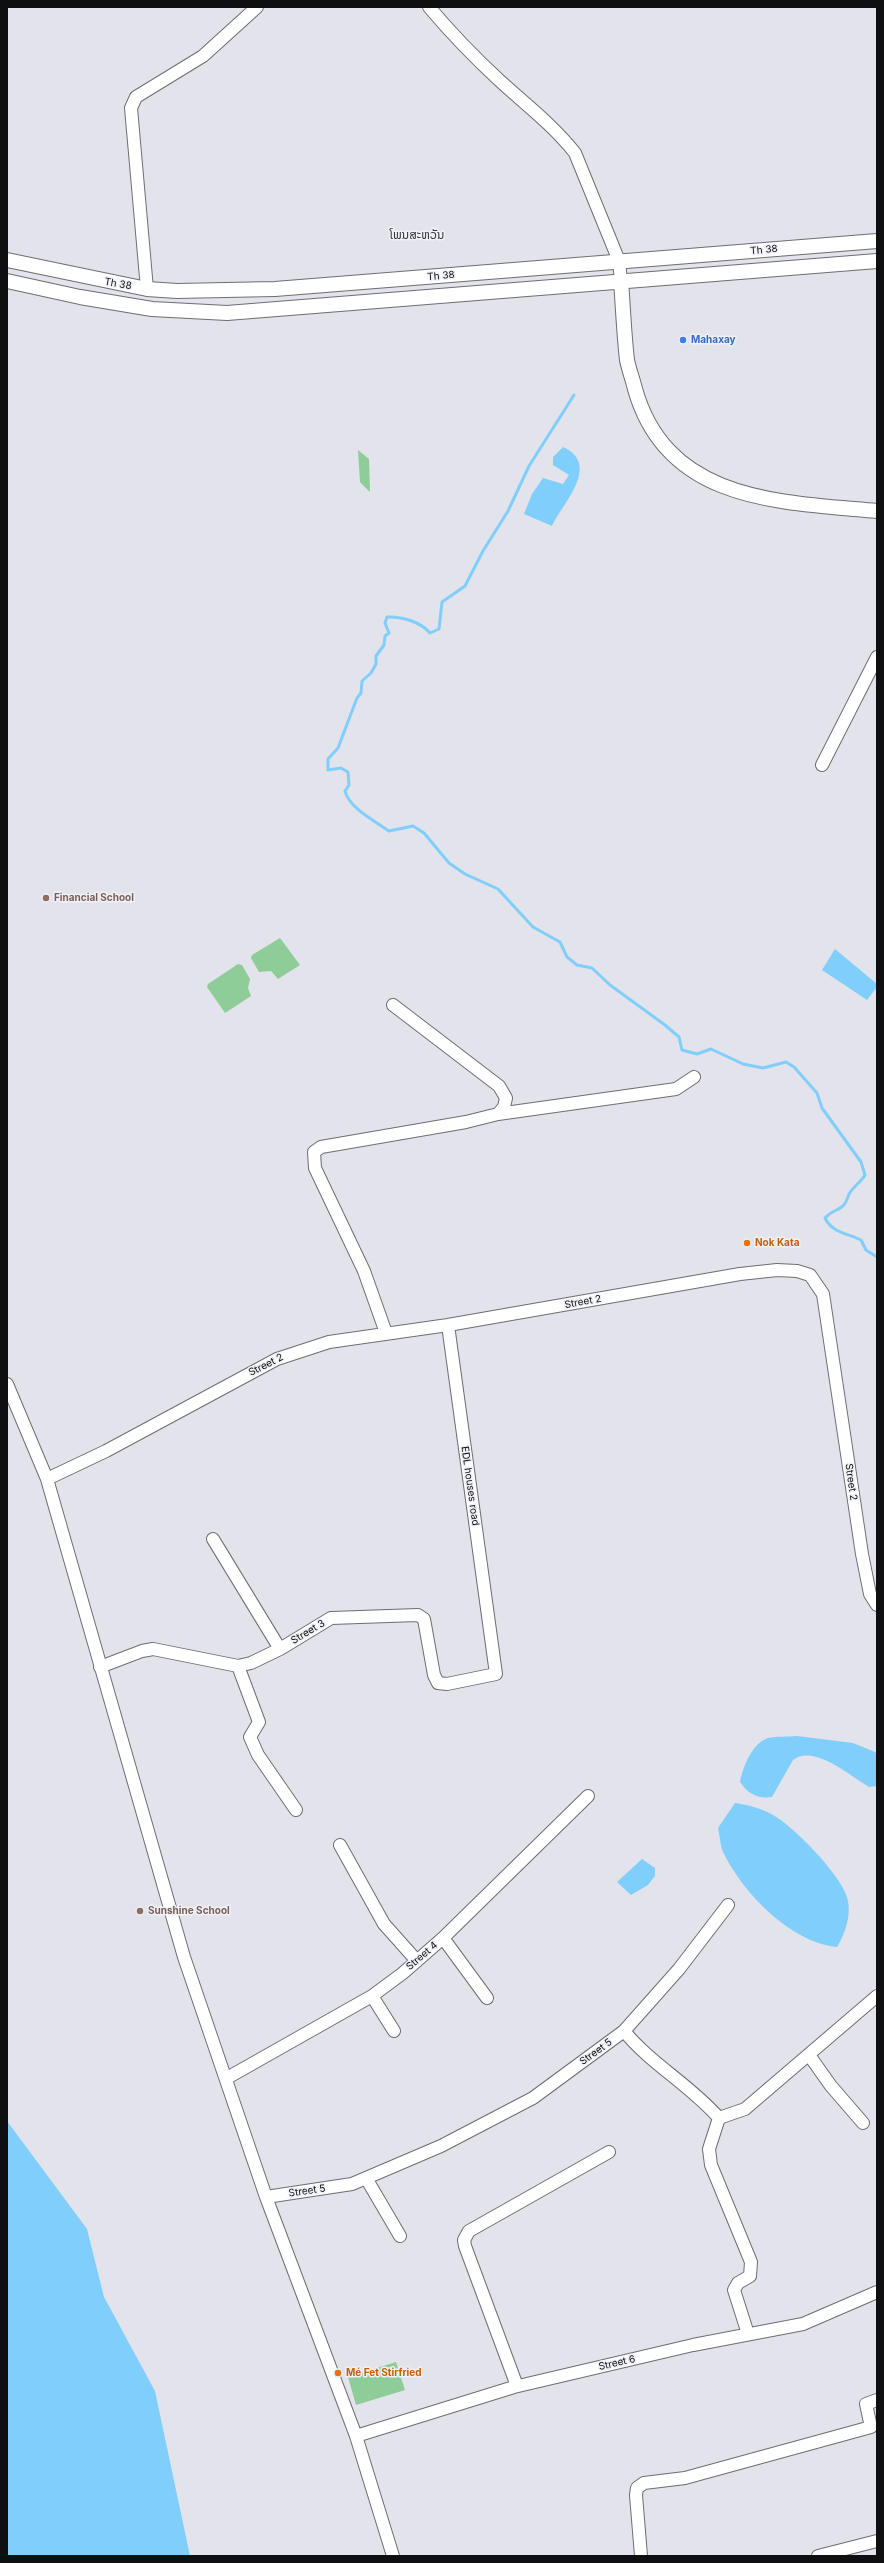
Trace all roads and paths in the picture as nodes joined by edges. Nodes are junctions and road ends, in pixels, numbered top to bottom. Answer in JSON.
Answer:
{"nodes":[{"id":1,"x":257,"y":7,"type":"edge"},
{"id":2,"x":429,"y":7,"type":"edge"},
{"id":3,"x":877,"y":241,"type":"edge"},
{"id":4,"x":7,"y":260,"type":"edge"},
{"id":5,"x":619,"y":261,"type":"junction"},
{"id":6,"x":877,"y":261,"type":"edge"},
{"id":7,"x":7,"y":281,"type":"edge"},
{"id":8,"x":621,"y":281,"type":"junction"},
{"id":9,"x":147,"y":289,"type":"junction"},
{"id":10,"x":177,"y":291,"type":"junction"},
{"id":11,"x":176,"y":311,"type":"junction"},
{"id":12,"x":877,"y":511,"type":"edge"},
{"id":13,"x":877,"y":657,"type":"edge"},
{"id":14,"x":822,"y":765,"type":"dead end"},
{"id":15,"x":393,"y":1005,"type":"dead end"},
{"id":16,"x":694,"y":1077,"type":"dead end"},
{"id":17,"x":498,"y":1114,"type":"junction"},
{"id":18,"x":448,"y":1325,"type":"junction"},
{"id":19,"x":386,"y":1333,"type":"junction"},
{"id":20,"x":7,"y":1384,"type":"edge"},
{"id":21,"x":47,"y":1478,"type":"junction"},
{"id":22,"x":213,"y":1539,"type":"dead end"},
{"id":23,"x":877,"y":1605,"type":"edge"},
{"id":24,"x":280,"y":1649,"type":"junction"},
{"id":25,"x":238,"y":1666,"type":"junction"},
{"id":26,"x":100,"y":1667,"type":"junction"},
{"id":27,"x":496,"y":1674,"type":"joint"},
{"id":28,"x":588,"y":1796,"type":"dead end"},
{"id":29,"x":296,"y":1810,"type":"dead end"},
{"id":30,"x":340,"y":1845,"type":"dead end"},
{"id":31,"x":728,"y":1906,"type":"dead end"},
{"id":32,"x":443,"y":1938,"type":"junction"},
{"id":33,"x":417,"y":1961,"type":"junction"},
{"id":34,"x":372,"y":1996,"type":"junction"},
{"id":35,"x":877,"y":1996,"type":"edge"},
{"id":36,"x":487,"y":1998,"type":"dead end"},
{"id":37,"x":394,"y":2031,"type":"dead end"},
{"id":38,"x":624,"y":2031,"type":"junction"},
{"id":39,"x":809,"y":2055,"type":"junction"},
{"id":40,"x":227,"y":2078,"type":"junction"},
{"id":41,"x":719,"y":2118,"type":"junction"},
{"id":42,"x":863,"y":2123,"type":"dead end"},
{"id":43,"x":609,"y":2152,"type":"dead end"},
{"id":44,"x":366,"y":2178,"type":"junction"},
{"id":45,"x":266,"y":2197,"type":"junction"},
{"id":46,"x":400,"y":2236,"type":"dead end"},
{"id":47,"x":877,"y":2292,"type":"edge"},
{"id":48,"x":748,"y":2334,"type":"junction"},
{"id":49,"x":517,"y":2386,"type":"junction"},
{"id":50,"x":877,"y":2400,"type":"edge"},
{"id":51,"x":356,"y":2436,"type":"junction"},
{"id":52,"x":877,"y":2540,"type":"edge"},
{"id":53,"x":393,"y":2556,"type":"edge"},
{"id":54,"x":642,"y":2556,"type":"edge"},
{"id":55,"x":818,"y":2556,"type":"edge"}],
"edges":[{"from":1,"to":9,"type":"street"},
{"from":2,"to":5,"type":"street"},
{"from":3,"to":5,"type":"street","name":"Th 38"},
{"from":4,"to":9,"type":"street","name":"Th 38"},
{"from":5,"to":8,"type":"street"},
{"from":5,"to":10,"type":"street","name":"Th 38"},
{"from":6,"to":8,"type":"street","name":"Th 38"},
{"from":7,"to":11,"type":"street","name":"Th 38"},
{"from":8,"to":11,"type":"street","name":"Th 38"},
{"from":8,"to":12,"type":"street"},
{"from":9,"to":10,"type":"street","name":"Th 38"},
{"from":10,"to":11,"type":"street"},
{"from":13,"to":14,"type":"street"},
{"from":15,"to":17,"type":"street"},
{"from":16,"to":17,"type":"street"},
{"from":17,"to":19,"type":"street"},
{"from":18,"to":19,"type":"street","name":"Street 2"},
{"from":18,"to":23,"type":"street","name":"Street 2"},
{"from":18,"to":27,"type":"street","name":"EDL houses road"},
{"from":19,"to":21,"type":"street","name":"Street 2"},
{"from":20,"to":21,"type":"street"},
{"from":21,"to":26,"type":"street"},
{"from":22,"to":24,"type":"street"},
{"from":24,"to":25,"type":"street","name":"Street 3"},
{"from":24,"to":27,"type":"street","name":"Street 3"},
{"from":25,"to":26,"type":"street","name":"Street 3"},
{"from":25,"to":29,"type":"street"},
{"from":26,"to":40,"type":"street"},
{"from":28,"to":32,"type":"street","name":"Street 4"},
{"from":30,"to":33,"type":"street"},
{"from":31,"to":38,"type":"street","name":"Street 5"},
{"from":32,"to":33,"type":"street","name":"Street 4"},
{"from":32,"to":36,"type":"street"},
{"from":33,"to":34,"type":"street","name":"Street 4"},
{"from":34,"to":37,"type":"street"},
{"from":34,"to":40,"type":"street","name":"Street 4"},
{"from":35,"to":39,"type":"street"},
{"from":38,"to":41,"type":"street"},
{"from":38,"to":44,"type":"street","name":"Street 5"},
{"from":39,"to":41,"type":"street"},
{"from":39,"to":42,"type":"street"},
{"from":40,"to":45,"type":"street"},
{"from":41,"to":48,"type":"street"},
{"from":43,"to":49,"type":"street"},
{"from":44,"to":45,"type":"street","name":"Street 5"},
{"from":44,"to":46,"type":"street"},
{"from":45,"to":51,"type":"street"},
{"from":47,"to":48,"type":"street","name":"Street 6"},
{"from":48,"to":49,"type":"street","name":"Street 6"},
{"from":49,"to":51,"type":"street","name":"Street 6"},
{"from":50,"to":54,"type":"street"},
{"from":51,"to":53,"type":"street"},
{"from":52,"to":55,"type":"street"}]}
